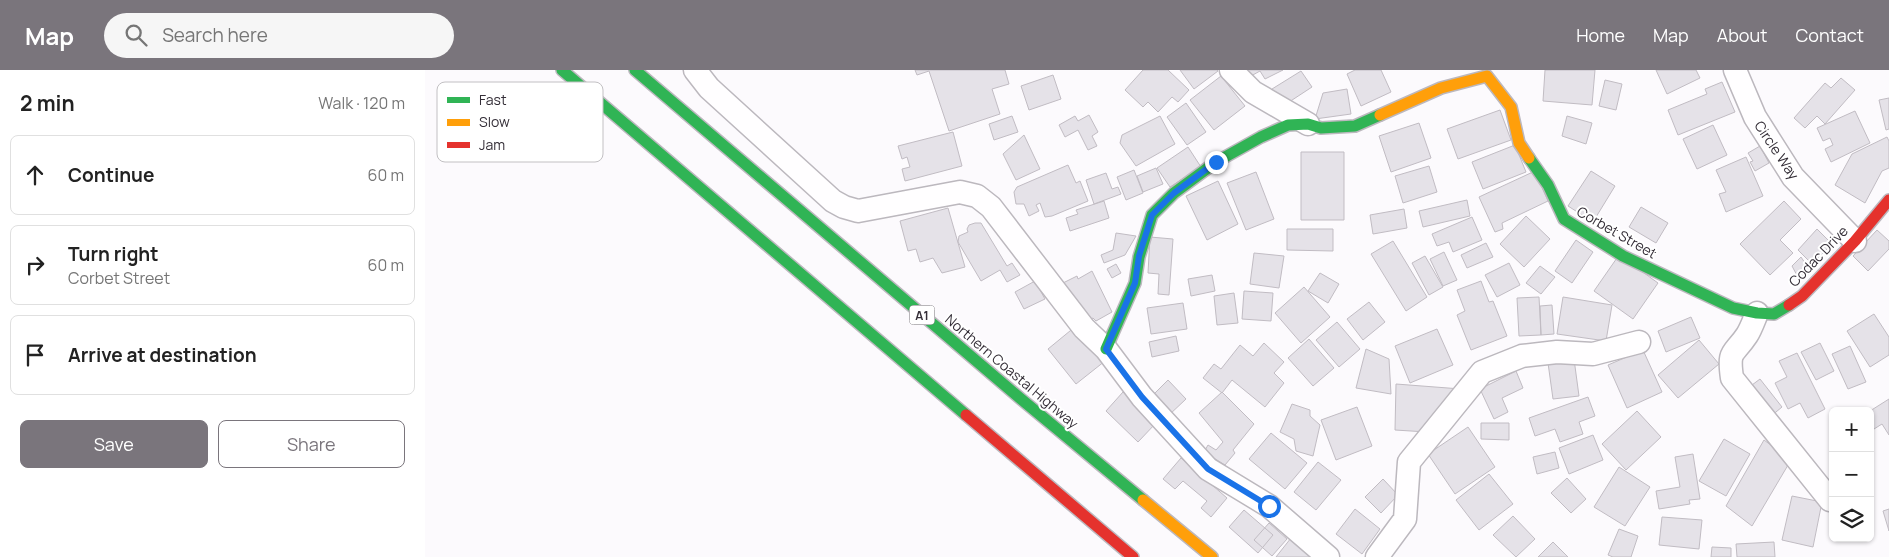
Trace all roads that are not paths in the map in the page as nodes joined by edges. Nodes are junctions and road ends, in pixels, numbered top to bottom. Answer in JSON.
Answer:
{"nodes":[{"id":1,"x":561,"y":70,"type":"edge"},
{"id":2,"x":635,"y":70,"type":"edge"},
{"id":3,"x":695,"y":70,"type":"edge"},
{"id":4,"x":1231,"y":70,"type":"edge"},
{"id":5,"x":1735,"y":70,"type":"edge"},
{"id":6,"x":575,"y":82,"type":"edge"},
{"id":7,"x":603,"y":106,"type":"edge"},
{"id":8,"x":1308,"y":124,"type":"junction"},
{"id":9,"x":1889,"y":200,"type":"edge"},
{"id":10,"x":1855,"y":241,"type":"junction"},
{"id":11,"x":1757,"y":313,"type":"junction"},
{"id":12,"x":1639,"y":342,"type":"dead end"},
{"id":13,"x":1106,"y":349,"type":"junction"},
{"id":14,"x":1829,"y":499,"type":"edge"},
{"id":15,"x":1133,"y":557,"type":"edge"},
{"id":16,"x":1212,"y":557,"type":"edge"},
{"id":17,"x":1328,"y":557,"type":"edge"},
{"id":18,"x":1377,"y":557,"type":"edge"}],
"edges":[{"from":1,"to":6,"type":"main road"},
{"from":2,"to":16,"type":"main road","name":"Northern Coastal Highway","number":"A1"},
{"from":3,"to":13,"type":"street"},
{"from":4,"to":8,"type":"street"},
{"from":5,"to":10,"type":"street","name":"Circle Way"},
{"from":7,"to":15,"type":"main road"},
{"from":8,"to":11,"type":"main road","name":"Corbet Street"},
{"from":8,"to":13,"type":"main road","name":"Corbet Street"},
{"from":9,"to":10,"type":"main road","name":"Codac Drive"},
{"from":10,"to":11,"type":"main road","name":"Codac Drive"},
{"from":11,"to":14,"type":"street"},
{"from":12,"to":18,"type":"street"},
{"from":13,"to":17,"type":"street"}]}
